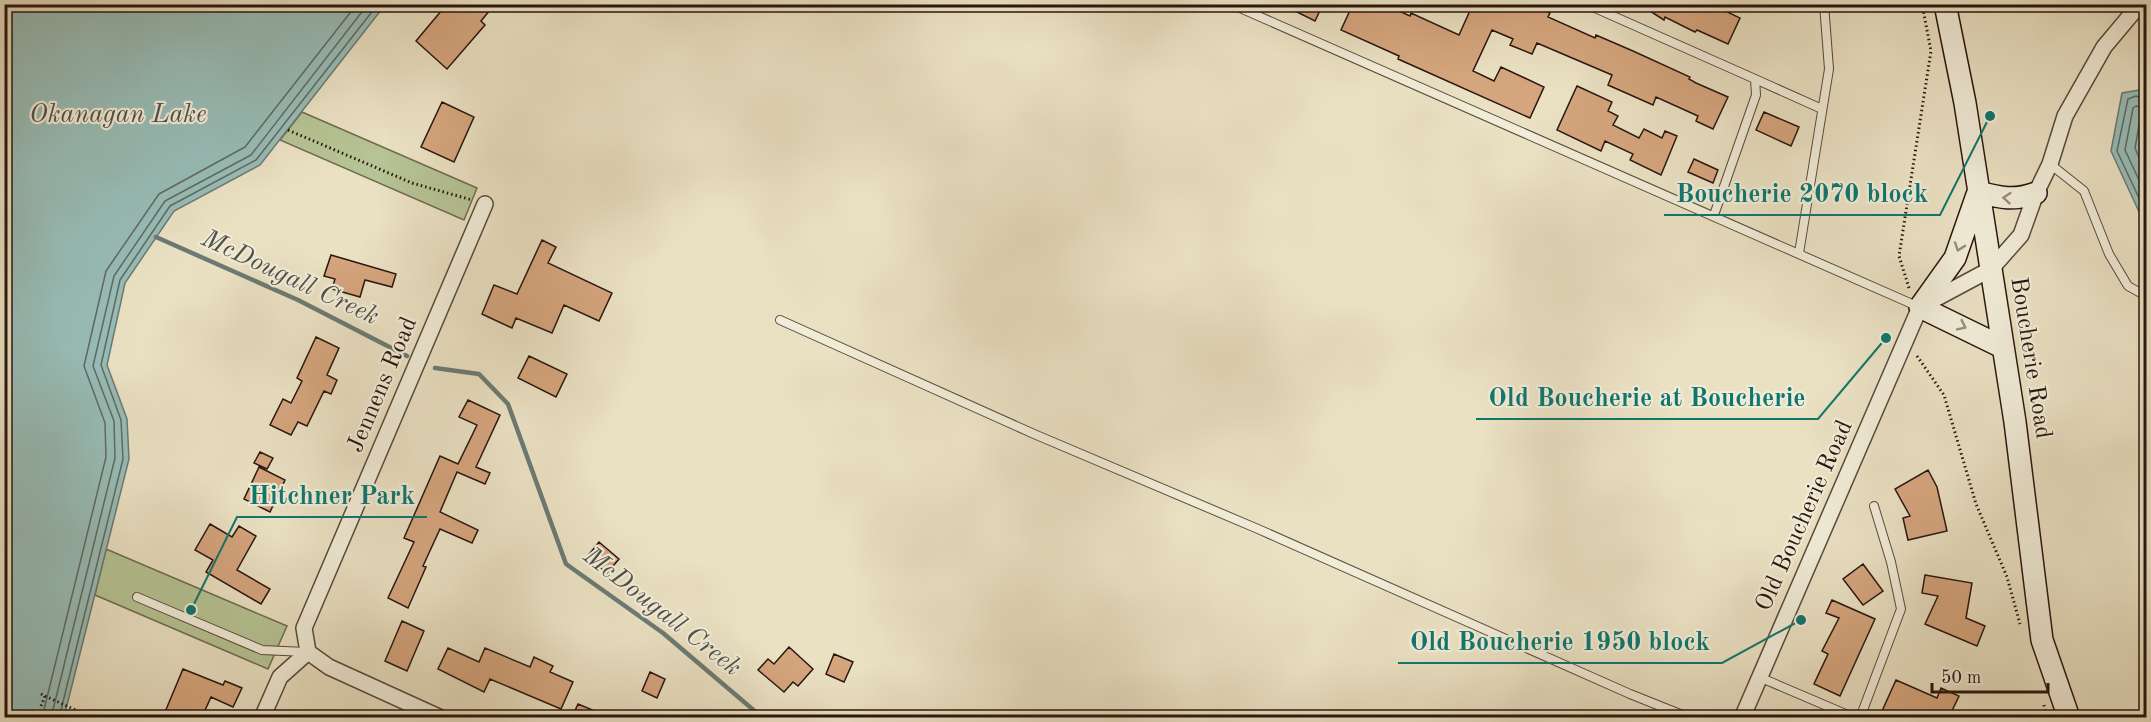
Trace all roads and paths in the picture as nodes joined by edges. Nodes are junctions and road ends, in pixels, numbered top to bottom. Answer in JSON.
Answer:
{"nodes":[{"id":1,"x":1231,"y":4,"type":"edge"},
{"id":2,"x":1255,"y":4,"type":"edge"},
{"id":3,"x":1586,"y":4,"type":"edge"},
{"id":4,"x":1824,"y":4,"type":"edge"},
{"id":5,"x":1922,"y":4,"type":"edge"},
{"id":6,"x":1945,"y":4,"type":"edge"},
{"id":7,"x":2140,"y":4,"type":"edge"},
{"id":8,"x":1251,"y":13,"type":"junction"},
{"id":9,"x":1755,"y":79,"type":"junction"},
{"id":10,"x":1822,"y":109,"type":"junction"},
{"id":11,"x":288,"y":130,"type":"dead end"},
{"id":12,"x":2050,"y":164,"type":"junction"},
{"id":13,"x":1978,"y":192,"type":"junction"},
{"id":14,"x":2036,"y":194,"type":"junction"},
{"id":15,"x":485,"y":204,"type":"joint"},
{"id":16,"x":1714,"y":215,"type":"junction"},
{"id":17,"x":1799,"y":253,"type":"junction"},
{"id":18,"x":1991,"y":269,"type":"junction"},
{"id":19,"x":1909,"y":288,"type":"dead end"},
{"id":20,"x":2146,"y":296,"type":"edge"},
{"id":21,"x":1920,"y":307,"type":"junction"},
{"id":22,"x":780,"y":320,"type":"dead end"},
{"id":23,"x":2002,"y":346,"type":"junction"},
{"id":24,"x":1917,"y":356,"type":"dead end"},
{"id":25,"x":1874,"y":506,"type":"dead end"},
{"id":26,"x":137,"y":597,"type":"dead end"},
{"id":27,"x":2022,"y":631,"type":"dead end"},
{"id":28,"x":308,"y":652,"type":"junction"},
{"id":29,"x":1759,"y":678,"type":"junction"},
{"id":30,"x":2041,"y":696,"type":"dead end"},
{"id":31,"x":41,"y":706,"type":"dead end"},
{"id":32,"x":86,"y":715,"type":"dead end"},
{"id":33,"x":262,"y":717,"type":"edge"},
{"id":34,"x":441,"y":717,"type":"edge"},
{"id":35,"x":1690,"y":717,"type":"edge"},
{"id":36,"x":1742,"y":717,"type":"edge"},
{"id":37,"x":1857,"y":717,"type":"edge"},
{"id":38,"x":2048,"y":717,"type":"edge"},
{"id":39,"x":2069,"y":717,"type":"edge"}],
"edges":[{"from":1,"to":8,"type":"lane"},
{"from":2,"to":8,"type":"lane"},
{"from":3,"to":9,"type":"lane"},
{"from":4,"to":10,"type":"lane"},
{"from":5,"to":19,"type":"path"},
{"from":6,"to":13,"type":"main road","name":"Boucherie Road"},
{"from":7,"to":12,"type":"street"},
{"from":8,"to":16,"type":"lane"},
{"from":9,"to":10,"type":"lane"},
{"from":9,"to":16,"type":"lane"},
{"from":10,"to":17,"type":"lane"},
{"from":11,"to":15,"type":"path"},
{"from":12,"to":14,"type":"street"},
{"from":12,"to":20,"type":"lane"},
{"from":14,"to":13,"type":"main road","one_way":true},
{"from":13,"to":18,"type":"main road","name":"Boucherie Road"},
{"from":13,"to":21,"type":"main road","one_way":true},
{"from":14,"to":18,"type":"street"},
{"from":15,"to":28,"type":"street","name":"Jennens Road"},
{"from":16,"to":17,"type":"lane"},
{"from":17,"to":21,"type":"lane"},
{"from":18,"to":21,"type":"street"},
{"from":18,"to":23,"type":"main road","name":"Boucherie Road"},
{"from":21,"to":23,"type":"main road","one_way":true},
{"from":21,"to":29,"type":"street","name":"Old Boucherie Road"},
{"from":22,"to":35,"type":"lane"},
{"from":23,"to":39,"type":"main road","name":"Boucherie Road"},
{"from":24,"to":27,"type":"path"},
{"from":25,"to":37,"type":"lane"},
{"from":26,"to":28,"type":"lane"},
{"from":28,"to":33,"type":"street"},
{"from":28,"to":34,"type":"street"},
{"from":29,"to":36,"type":"street","name":"Old Boucherie Road"},
{"from":29,"to":37,"type":"lane"},
{"from":30,"to":38,"type":"path"},
{"from":31,"to":32,"type":"path"}]}
